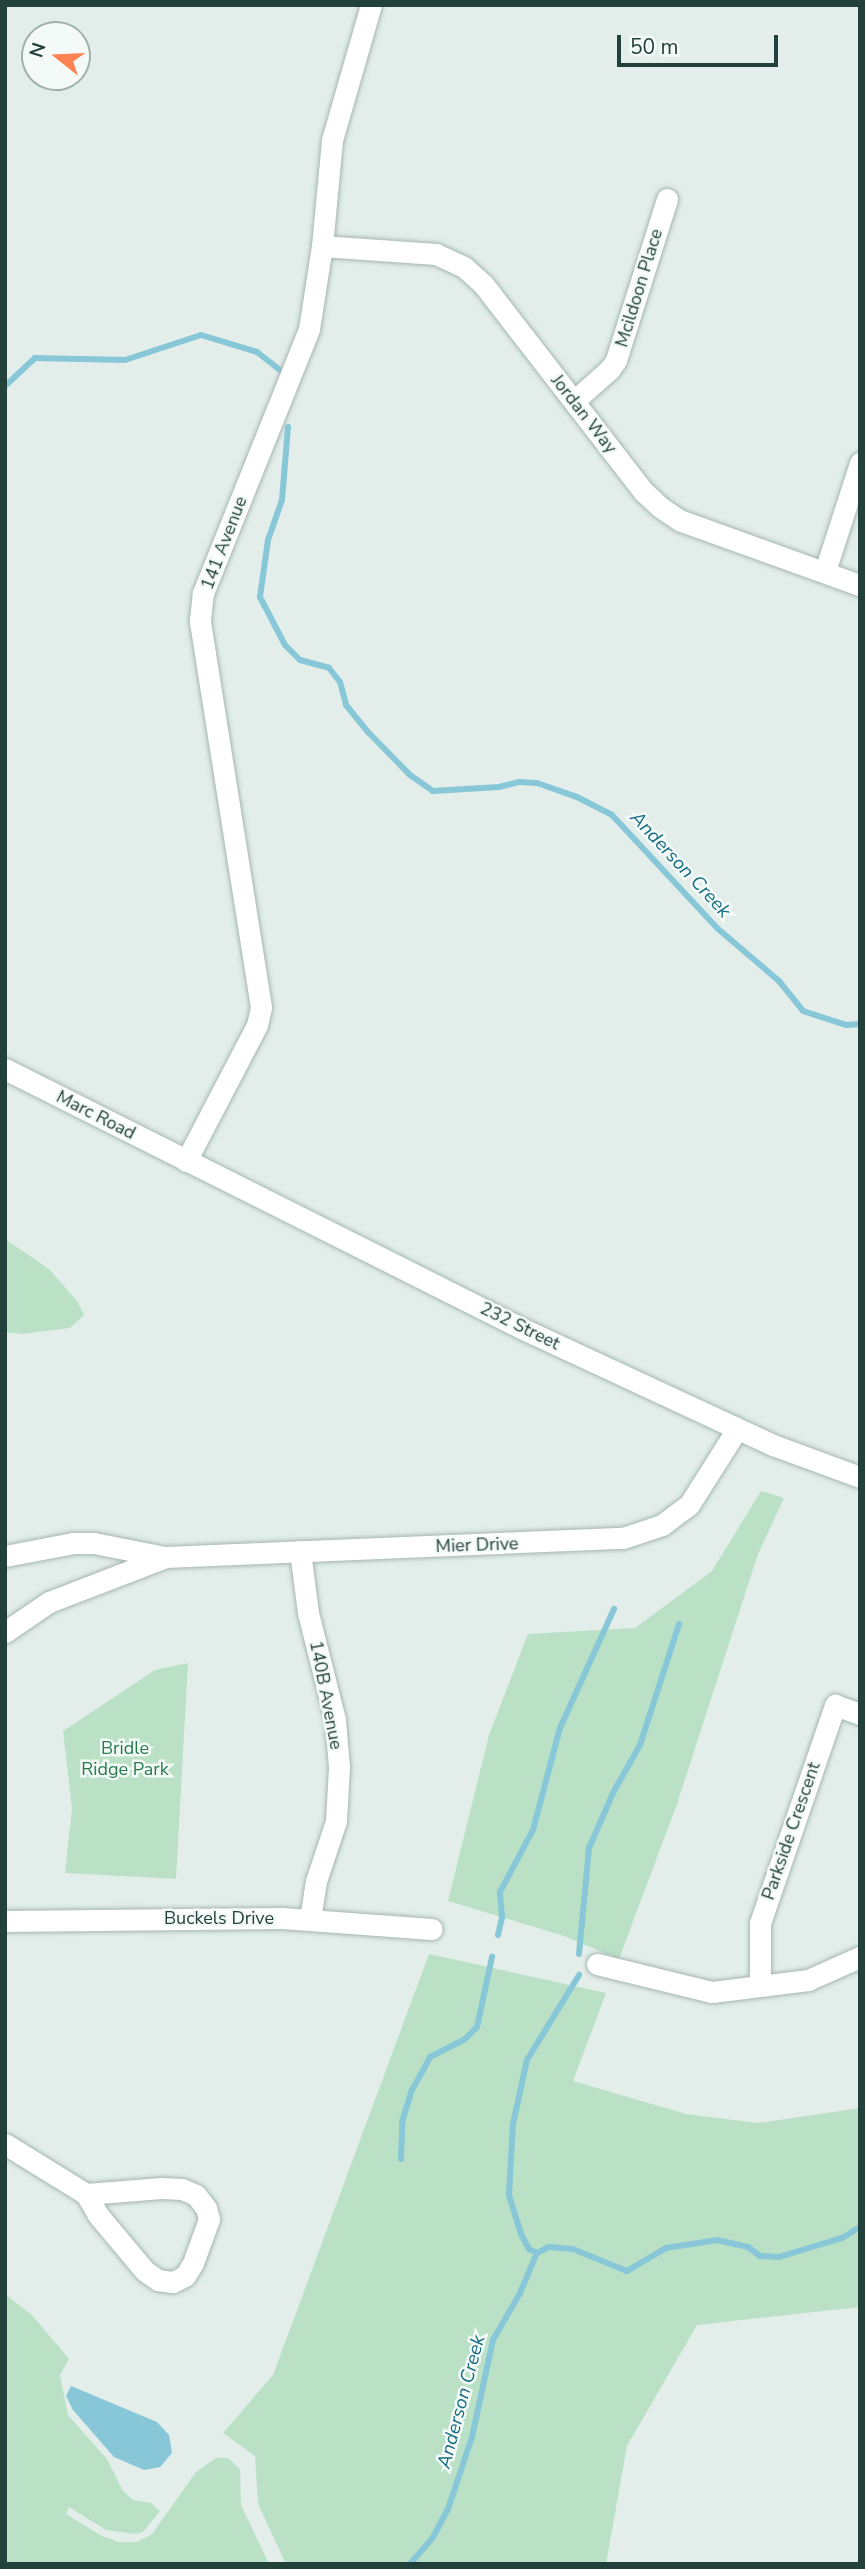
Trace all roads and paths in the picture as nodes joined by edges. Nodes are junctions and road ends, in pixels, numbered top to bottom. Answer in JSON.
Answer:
{"nodes":[{"id":1,"x":371,"y":5,"type":"edge"},
{"id":2,"x":667,"y":199,"type":"dead end"},
{"id":3,"x":322,"y":246,"type":"junction"},
{"id":4,"x":574,"y":401,"type":"junction"},
{"id":5,"x":860,"y":463,"type":"edge"},
{"id":6,"x":825,"y":572,"type":"junction"},
{"id":7,"x":860,"y":585,"type":"edge"},
{"id":8,"x":5,"y":1069,"type":"edge"},
{"id":9,"x":186,"y":1161,"type":"junction"},
{"id":10,"x":737,"y":1429,"type":"junction"},
{"id":11,"x":860,"y":1477,"type":"edge"},
{"id":12,"x":300,"y":1551,"type":"junction"},
{"id":13,"x":5,"y":1556,"type":"edge"},
{"id":14,"x":165,"y":1557,"type":"junction"},
{"id":15,"x":5,"y":1632,"type":"edge"},
{"id":16,"x":860,"y":1714,"type":"edge"},
{"id":17,"x":310,"y":1920,"type":"junction"},
{"id":18,"x":5,"y":1921,"type":"edge"},
{"id":19,"x":432,"y":1929,"type":"dead end"},
{"id":20,"x":860,"y":1957,"type":"edge"},
{"id":21,"x":597,"y":1964,"type":"dead end"},
{"id":22,"x":760,"y":1986,"type":"junction"},
{"id":23,"x":5,"y":2144,"type":"edge"},
{"id":24,"x":86,"y":2194,"type":"junction"}],
"edges":[{"from":1,"to":3,"type":"street","name":"141 Avenue"},
{"from":2,"to":4,"type":"street","name":"Mcildoon Place"},
{"from":3,"to":4,"type":"street","name":"Jordan Way"},
{"from":3,"to":9,"type":"street","name":"141 Avenue"},
{"from":4,"to":6,"type":"street","name":"Jordan Way"},
{"from":5,"to":6,"type":"street"},
{"from":6,"to":7,"type":"street","name":"Jordan Way"},
{"from":8,"to":9,"type":"street","name":"Marc Road"},
{"from":9,"to":10,"type":"street","name":"232 Street"},
{"from":10,"to":11,"type":"street","name":"232 Street"},
{"from":10,"to":12,"type":"street","name":"Mier Drive"},
{"from":12,"to":14,"type":"street","name":"Mier Drive"},
{"from":12,"to":17,"type":"street","name":"140B Avenue"},
{"from":13,"to":14,"type":"street","name":"Mier Drive"},
{"from":14,"to":15,"type":"street","name":"Mier Drive"},
{"from":16,"to":22,"type":"street","name":"Parkside Crescent"},
{"from":17,"to":18,"type":"street","name":"Buckels Drive"},
{"from":17,"to":19,"type":"street","name":"Buckels Drive"},
{"from":20,"to":22,"type":"street"},
{"from":21,"to":22,"type":"street"},
{"from":23,"to":24,"type":"street"},
{"from":24,"to":24,"type":"street"}]}
